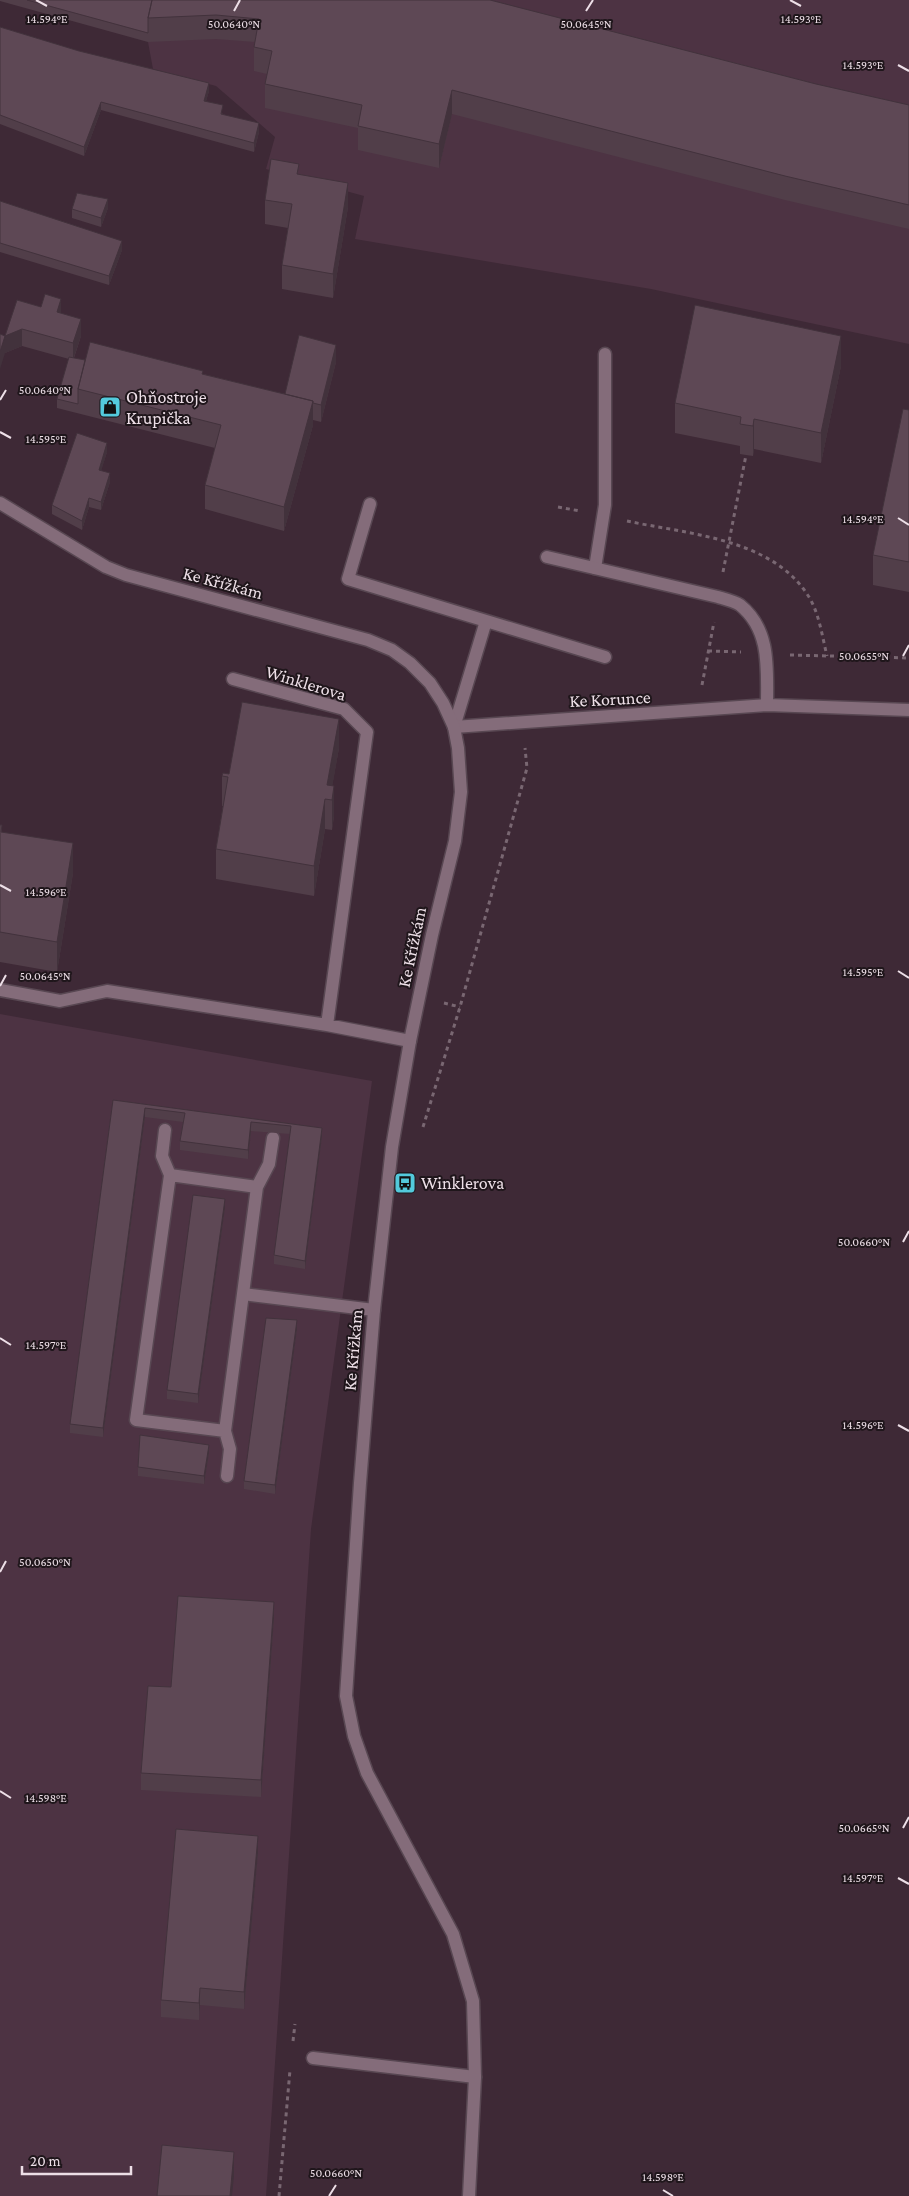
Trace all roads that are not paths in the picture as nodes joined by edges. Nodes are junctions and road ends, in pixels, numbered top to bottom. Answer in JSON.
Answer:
{"nodes":[{"id":1,"x":605,"y":354,"type":"dead end"},
{"id":2,"x":0,"y":503,"type":"edge"},
{"id":3,"x":370,"y":504,"type":"dead end"},
{"id":4,"x":547,"y":557,"type":"dead end"},
{"id":5,"x":595,"y":568,"type":"junction"},
{"id":6,"x":486,"y":621,"type":"junction"},
{"id":7,"x":605,"y":657,"type":"dead end"},
{"id":8,"x":233,"y":679,"type":"dead end"},
{"id":9,"x":767,"y":705,"type":"junction"},
{"id":10,"x":909,"y":710,"type":"edge"},
{"id":11,"x":454,"y":727,"type":"junction"},
{"id":12,"x":0,"y":990,"type":"edge"},
{"id":13,"x":327,"y":1025,"type":"junction"},
{"id":14,"x":410,"y":1041,"type":"junction"},
{"id":15,"x":166,"y":1130,"type":"dead end"},
{"id":16,"x":273,"y":1138,"type":"dead end"},
{"id":17,"x":170,"y":1175,"type":"junction"},
{"id":18,"x":256,"y":1187,"type":"junction"},
{"id":19,"x":243,"y":1294,"type":"junction"},
{"id":20,"x":374,"y":1310,"type":"junction"},
{"id":21,"x":225,"y":1431,"type":"junction"},
{"id":22,"x":227,"y":1476,"type":"dead end"},
{"id":23,"x":313,"y":2058,"type":"dead end"},
{"id":24,"x":475,"y":2077,"type":"junction"},
{"id":25,"x":469,"y":2196,"type":"edge"}],
"edges":[{"from":1,"to":5,"type":"street"},
{"from":2,"to":11,"type":"street","name":"Ke Křížkám"},
{"from":3,"to":6,"type":"street"},
{"from":4,"to":5,"type":"street"},
{"from":5,"to":9,"type":"street"},
{"from":6,"to":7,"type":"street"},
{"from":6,"to":11,"type":"street"},
{"from":8,"to":13,"type":"street","name":"Winklerova"},
{"from":9,"to":10,"type":"street","name":"Ke Korunce"},
{"from":9,"to":11,"type":"street","name":"Ke Korunce"},
{"from":11,"to":14,"type":"street","name":"Ke Křížkám"},
{"from":12,"to":13,"type":"street"},
{"from":13,"to":14,"type":"street"},
{"from":14,"to":20,"type":"street","name":"Ke Křížkám"},
{"from":15,"to":17,"type":"street"},
{"from":16,"to":18,"type":"street"},
{"from":17,"to":18,"type":"street"},
{"from":17,"to":21,"type":"street"},
{"from":18,"to":19,"type":"street"},
{"from":19,"to":20,"type":"street"},
{"from":19,"to":21,"type":"street"},
{"from":20,"to":24,"type":"street","name":"Ke Křížkám"},
{"from":21,"to":22,"type":"street"},
{"from":23,"to":24,"type":"street"},
{"from":24,"to":25,"type":"street","name":"Ke Křížkám"}]}
